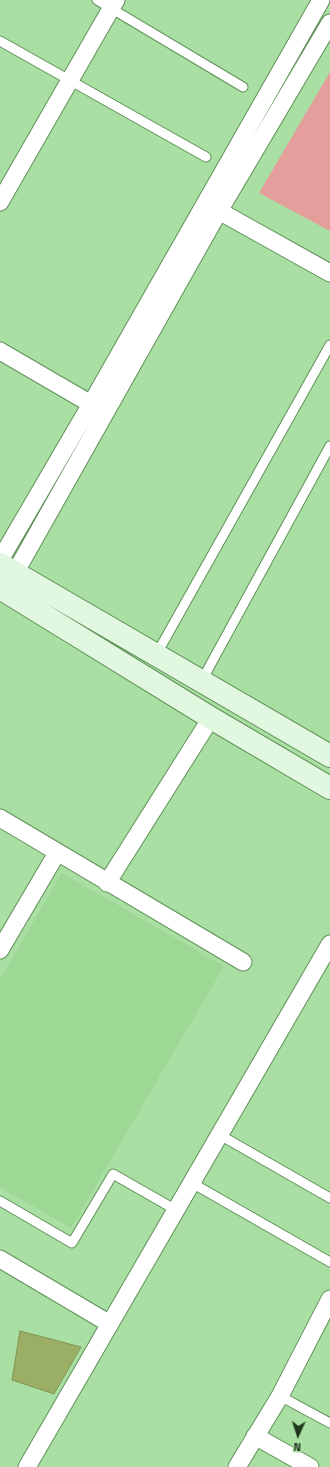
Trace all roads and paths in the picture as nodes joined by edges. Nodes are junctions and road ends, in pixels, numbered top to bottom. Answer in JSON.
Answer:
{"nodes":[{"id":1,"x":96,"y":0,"type":"edge"},
{"id":2,"x":321,"y":0,"type":"edge"},
{"id":3,"x":114,"y":4,"type":"edge"},
{"id":4,"x":330,"y":23,"type":"edge"},
{"id":5,"x":0,"y":41,"type":"edge"},
{"id":6,"x":70,"y":80,"type":"junction"},
{"id":7,"x":243,"y":87,"type":"dead end"},
{"id":8,"x":206,"y":157,"type":"dead end"},
{"id":9,"x":0,"y":202,"type":"edge"},
{"id":10,"x":219,"y":211,"type":"junction"},
{"id":11,"x":330,"y":272,"type":"edge"},
{"id":12,"x":330,"y":345,"type":"edge"},
{"id":13,"x":0,"y":351,"type":"edge"},
{"id":14,"x":91,"y":404,"type":"junction"},
{"id":15,"x":330,"y":446,"type":"edge"},
{"id":16,"x":4,"y":571,"type":"edge"},
{"id":17,"x":156,"y":655,"type":"junction"},
{"id":18,"x":201,"y":682,"type":"junction"},
{"id":19,"x":211,"y":718,"type":"junction"},
{"id":20,"x":330,"y":756,"type":"edge"},
{"id":21,"x":330,"y":788,"type":"edge"},
{"id":22,"x":0,"y":818,"type":"edge"},
{"id":23,"x":57,"y":853,"type":"junction"},
{"id":24,"x":107,"y":883,"type":"junction"},
{"id":25,"x":330,"y":944,"type":"edge"},
{"id":26,"x":0,"y":950,"type":"edge"},
{"id":27,"x":243,"y":962,"type":"dead end"},
{"id":28,"x":220,"y":1135,"type":"junction"},
{"id":29,"x":192,"y":1183,"type":"junction"},
{"id":30,"x":330,"y":1198,"type":"edge"},
{"id":31,"x":0,"y":1201,"type":"edge"},
{"id":32,"x":176,"y":1210,"type":"junction"},
{"id":33,"x":0,"y":1259,"type":"edge"},
{"id":34,"x":330,"y":1262,"type":"edge"},
{"id":35,"x":330,"y":1299,"type":"edge"},
{"id":36,"x":110,"y":1324,"type":"junction"},
{"id":37,"x":280,"y":1396,"type":"junction"},
{"id":38,"x":330,"y":1423,"type":"edge"},
{"id":39,"x":255,"y":1436,"type":"junction"},
{"id":40,"x":27,"y":1467,"type":"edge"},
{"id":41,"x":237,"y":1467,"type":"edge"},
{"id":42,"x":310,"y":1467,"type":"edge"}],
"edges":[{"from":1,"to":3,"type":"lane"},
{"from":2,"to":14,"type":"street"},
{"from":3,"to":6,"type":"street"},
{"from":3,"to":7,"type":"lane"},
{"from":4,"to":10,"type":"street"},
{"from":5,"to":6,"type":"lane"},
{"from":6,"to":8,"type":"lane"},
{"from":6,"to":9,"type":"street"},
{"from":10,"to":11,"type":"street"},
{"from":10,"to":16,"type":"street"},
{"from":12,"to":17,"type":"lane"},
{"from":13,"to":14,"type":"street"},
{"from":14,"to":16,"type":"street"},
{"from":15,"to":18,"type":"lane"},
{"from":16,"to":17,"type":"street"},
{"from":16,"to":19,"type":"street"},
{"from":17,"to":18,"type":"street"},
{"from":18,"to":20,"type":"street"},
{"from":19,"to":21,"type":"street"},
{"from":19,"to":24,"type":"street"},
{"from":22,"to":23,"type":"street"},
{"from":23,"to":24,"type":"street"},
{"from":23,"to":26,"type":"street"},
{"from":24,"to":27,"type":"street"},
{"from":25,"to":28,"type":"street"},
{"from":28,"to":29,"type":"street"},
{"from":28,"to":30,"type":"lane"},
{"from":29,"to":32,"type":"street"},
{"from":29,"to":34,"type":"lane"},
{"from":31,"to":32,"type":"lane"},
{"from":32,"to":36,"type":"street"},
{"from":33,"to":36,"type":"street"},
{"from":35,"to":37,"type":"street"},
{"from":36,"to":40,"type":"street"},
{"from":37,"to":38,"type":"lane"},
{"from":37,"to":39,"type":"street"},
{"from":39,"to":41,"type":"street"},
{"from":39,"to":42,"type":"street"}]}
